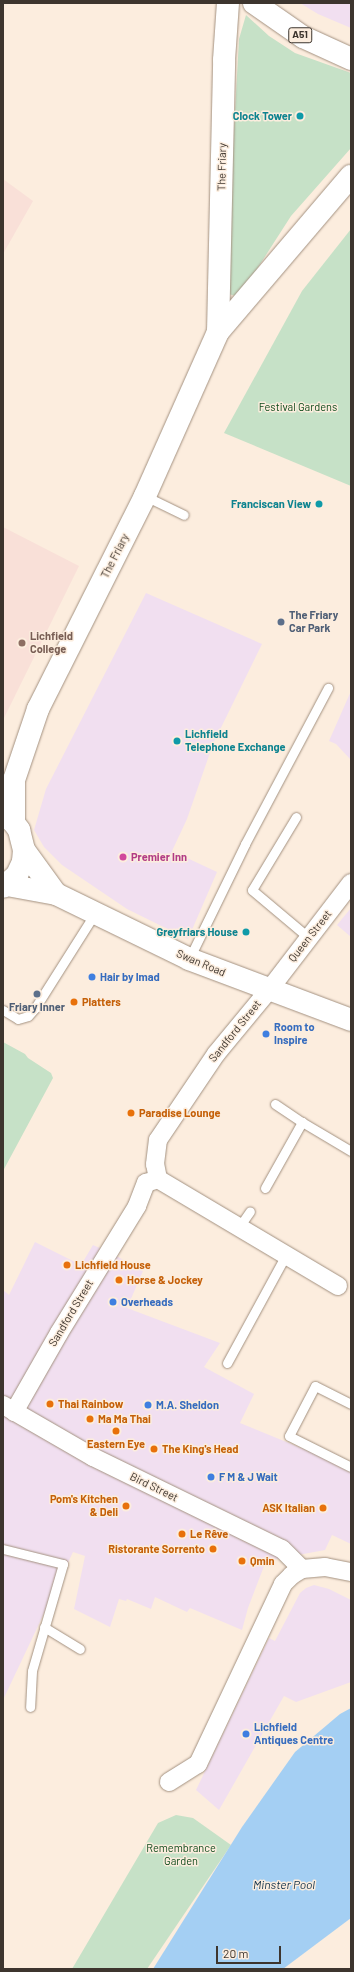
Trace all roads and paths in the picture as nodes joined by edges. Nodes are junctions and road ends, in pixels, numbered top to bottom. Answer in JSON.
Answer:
{"nodes":[{"id":1,"x":228,"y":3,"type":"edge"},
{"id":2,"x":254,"y":3,"type":"edge"},
{"id":3,"x":351,"y":59,"type":"edge"},
{"id":4,"x":351,"y":176,"type":"edge"},
{"id":5,"x":218,"y":332,"type":"junction"},
{"id":6,"x":145,"y":496,"type":"junction"},
{"id":7,"x":184,"y":515,"type":"dead end"},
{"id":8,"x":328,"y":688,"type":"dead end"},
{"id":9,"x":9,"y":786,"type":"edge"},
{"id":10,"x":296,"y":817,"type":"dead end"},
{"id":11,"x":8,"y":818,"type":"edge"},
{"id":12,"x":24,"y":850,"type":"junction"},
{"id":13,"x":351,"y":883,"type":"edge"},
{"id":14,"x":5,"y":886,"type":"edge"},
{"id":15,"x":56,"y":894,"type":"junction"},
{"id":16,"x":95,"y":913,"type":"junction"},
{"id":17,"x":309,"y":938,"type":"junction"},
{"id":18,"x":189,"y":959,"type":"junction"},
{"id":19,"x":269,"y":990,"type":"junction"},
{"id":20,"x":3,"y":1010,"type":"edge"},
{"id":21,"x":351,"y":1020,"type":"edge"},
{"id":22,"x":275,"y":1104,"type":"dead end"},
{"id":23,"x":302,"y":1122,"type":"junction"},
{"id":24,"x":351,"y":1152,"type":"edge"},
{"id":25,"x":158,"y":1179,"type":"junction"},
{"id":26,"x":265,"y":1188,"type":"dead end"},
{"id":27,"x":250,"y":1211,"type":"dead end"},
{"id":28,"x":239,"y":1227,"type":"junction"},
{"id":29,"x":286,"y":1255,"type":"junction"},
{"id":30,"x":338,"y":1286,"type":"dead end"},
{"id":31,"x":227,"y":1363,"type":"dead end"},
{"id":32,"x":351,"y":1404,"type":"edge"},
{"id":33,"x":9,"y":1408,"type":"edge"},
{"id":34,"x":351,"y":1467,"type":"edge"},
{"id":35,"x":3,"y":1550,"type":"edge"},
{"id":36,"x":302,"y":1570,"type":"junction"},
{"id":37,"x":351,"y":1572,"type":"edge"},
{"id":38,"x":44,"y":1627,"type":"junction"},
{"id":39,"x":80,"y":1649,"type":"dead end"},
{"id":40,"x":30,"y":1707,"type":"dead end"},
{"id":41,"x":169,"y":1782,"type":"dead end"}],
"edges":[{"from":1,"to":5,"type":"main road","name":"The Friary"},
{"from":2,"to":3,"type":"main road","number":"A51"},
{"from":4,"to":5,"type":"main road","name":"The Friary"},
{"from":5,"to":6,"type":"main road","name":"The Friary"},
{"from":6,"to":7,"type":"lane"},
{"from":6,"to":9,"type":"main road","name":"The Friary"},
{"from":8,"to":18,"type":"lane"},
{"from":9,"to":11,"type":"main road","name":"The Friary"},
{"from":10,"to":17,"type":"lane"},
{"from":11,"to":12,"type":"main road"},
{"from":12,"to":14,"type":"main road"},
{"from":12,"to":15,"type":"main road","name":"Swan Road"},
{"from":13,"to":17,"type":"street","name":"Queen Street"},
{"from":14,"to":15,"type":"main road","name":"Swan Road"},
{"from":15,"to":16,"type":"main road","name":"Swan Road"},
{"from":16,"to":18,"type":"main road","name":"Swan Road"},
{"from":16,"to":20,"type":"lane"},
{"from":17,"to":19,"type":"street","name":"Queen Street"},
{"from":18,"to":19,"type":"main road","name":"Swan Road"},
{"from":19,"to":21,"type":"main road","name":"Swan Road"},
{"from":19,"to":25,"type":"street","name":"Sandford Street"},
{"from":22,"to":23,"type":"lane"},
{"from":23,"to":24,"type":"lane"},
{"from":23,"to":26,"type":"lane"},
{"from":25,"to":28,"type":"street"},
{"from":25,"to":33,"type":"street","name":"Sandford Street"},
{"from":27,"to":28,"type":"lane"},
{"from":28,"to":29,"type":"street"},
{"from":29,"to":30,"type":"street"},
{"from":29,"to":31,"type":"lane"},
{"from":32,"to":34,"type":"lane"},
{"from":33,"to":36,"type":"street","name":"Bird Street"},
{"from":35,"to":38,"type":"lane"},
{"from":36,"to":37,"type":"street"},
{"from":36,"to":41,"type":"street"},
{"from":38,"to":39,"type":"lane"},
{"from":38,"to":40,"type":"lane"}]}
